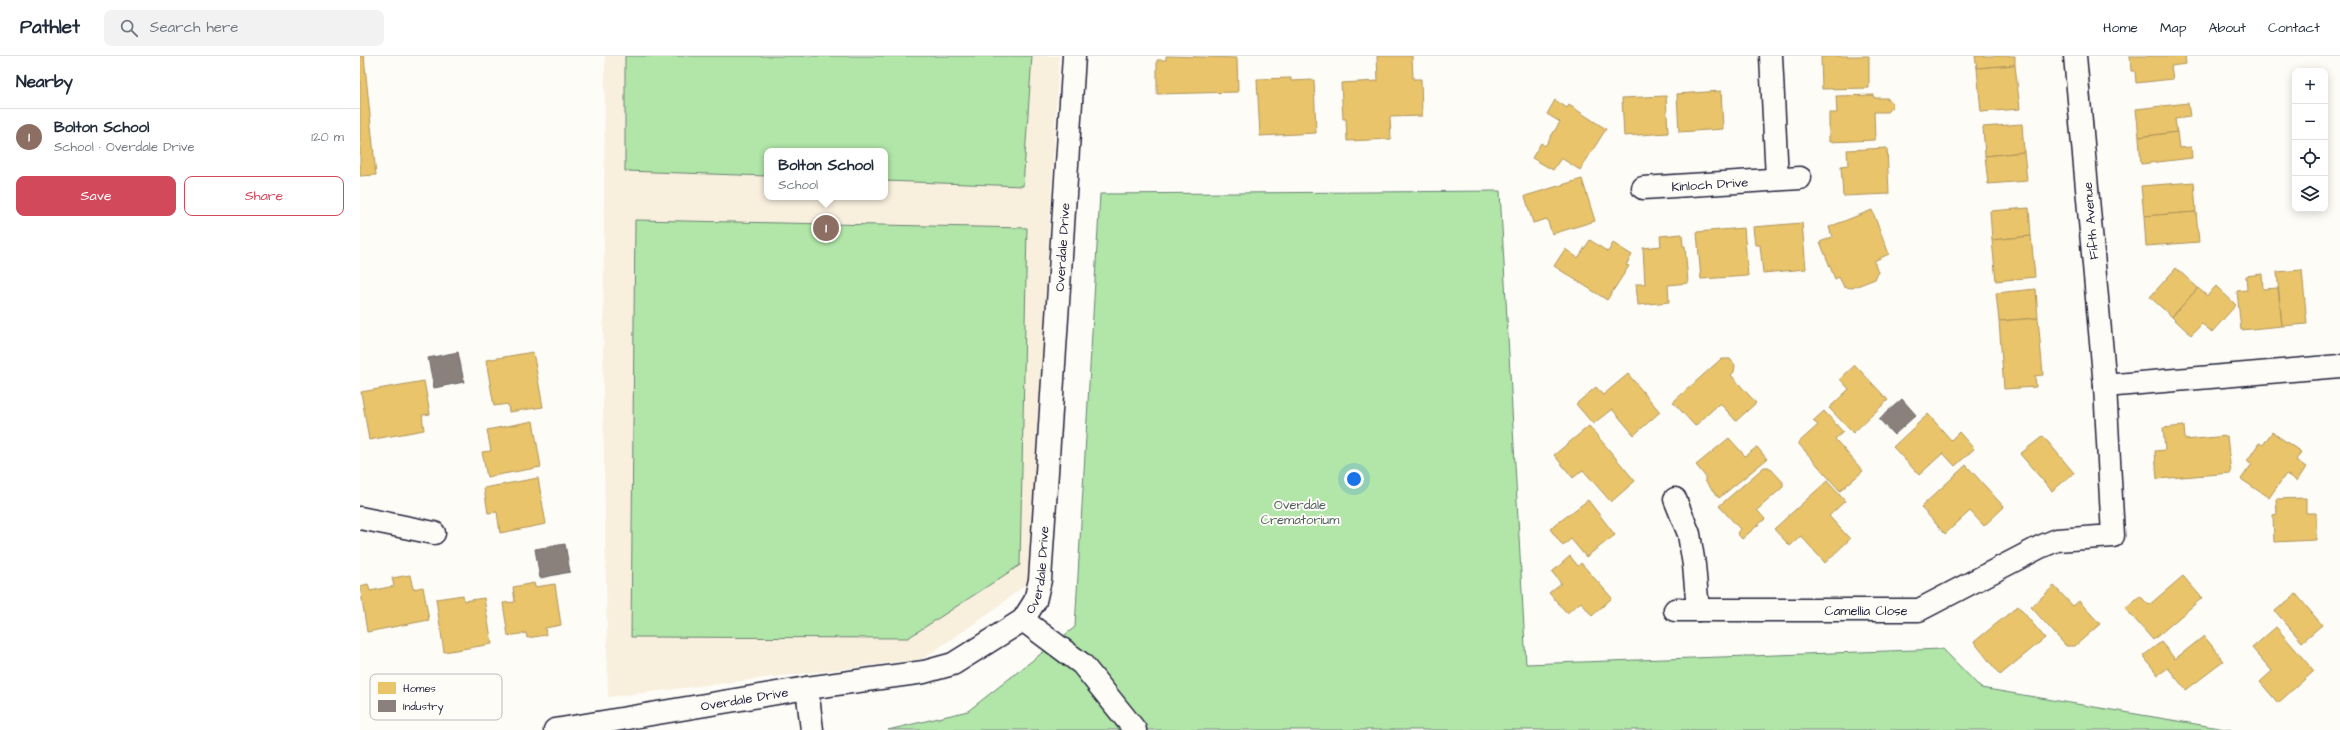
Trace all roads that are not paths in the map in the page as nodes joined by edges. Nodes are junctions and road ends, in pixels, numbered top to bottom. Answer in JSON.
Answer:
{"nodes":[{"id":1,"x":1074,"y":56,"type":"edge"},
{"id":2,"x":1771,"y":56,"type":"edge"},
{"id":3,"x":2075,"y":56,"type":"edge"},
{"id":4,"x":1800,"y":178,"type":"dead end"},
{"id":5,"x":1777,"y":179,"type":"junction"},
{"id":6,"x":1644,"y":188,"type":"dead end"},
{"id":7,"x":2340,"y":366,"type":"edge"},
{"id":8,"x":2104,"y":386,"type":"junction"},
{"id":9,"x":1675,"y":499,"type":"dead end"},
{"id":10,"x":360,"y":518,"type":"edge"},
{"id":11,"x":434,"y":533,"type":"dead end"},
{"id":12,"x":2113,"y":536,"type":"joint"},
{"id":13,"x":1675,"y":610,"type":"dead end"},
{"id":14,"x":1698,"y":610,"type":"junction"},
{"id":15,"x":1023,"y":620,"type":"junction"},
{"id":16,"x":807,"y":688,"type":"junction"},
{"id":17,"x":555,"y":730,"type":"edge"},
{"id":18,"x":812,"y":730,"type":"edge"},
{"id":19,"x":1135,"y":730,"type":"edge"}],
"edges":[{"from":1,"to":15,"type":"street","name":"Overdale Drive"},
{"from":2,"to":5,"type":"street"},
{"from":3,"to":8,"type":"street","name":"Fifth Avenue"},
{"from":4,"to":5,"type":"street","name":"Kinloch Drive"},
{"from":5,"to":6,"type":"street","name":"Kinloch Drive"},
{"from":7,"to":8,"type":"street"},
{"from":8,"to":12,"type":"street","name":"Fifth Avenue"},
{"from":9,"to":14,"type":"street"},
{"from":10,"to":11,"type":"street"},
{"from":12,"to":14,"type":"street","name":"Camellia Close"},
{"from":13,"to":14,"type":"street","name":"Camellia Close"},
{"from":15,"to":16,"type":"street","name":"Overdale Drive"},
{"from":15,"to":19,"type":"street"},
{"from":16,"to":17,"type":"street","name":"Overdale Drive"},
{"from":16,"to":18,"type":"street"}]}
